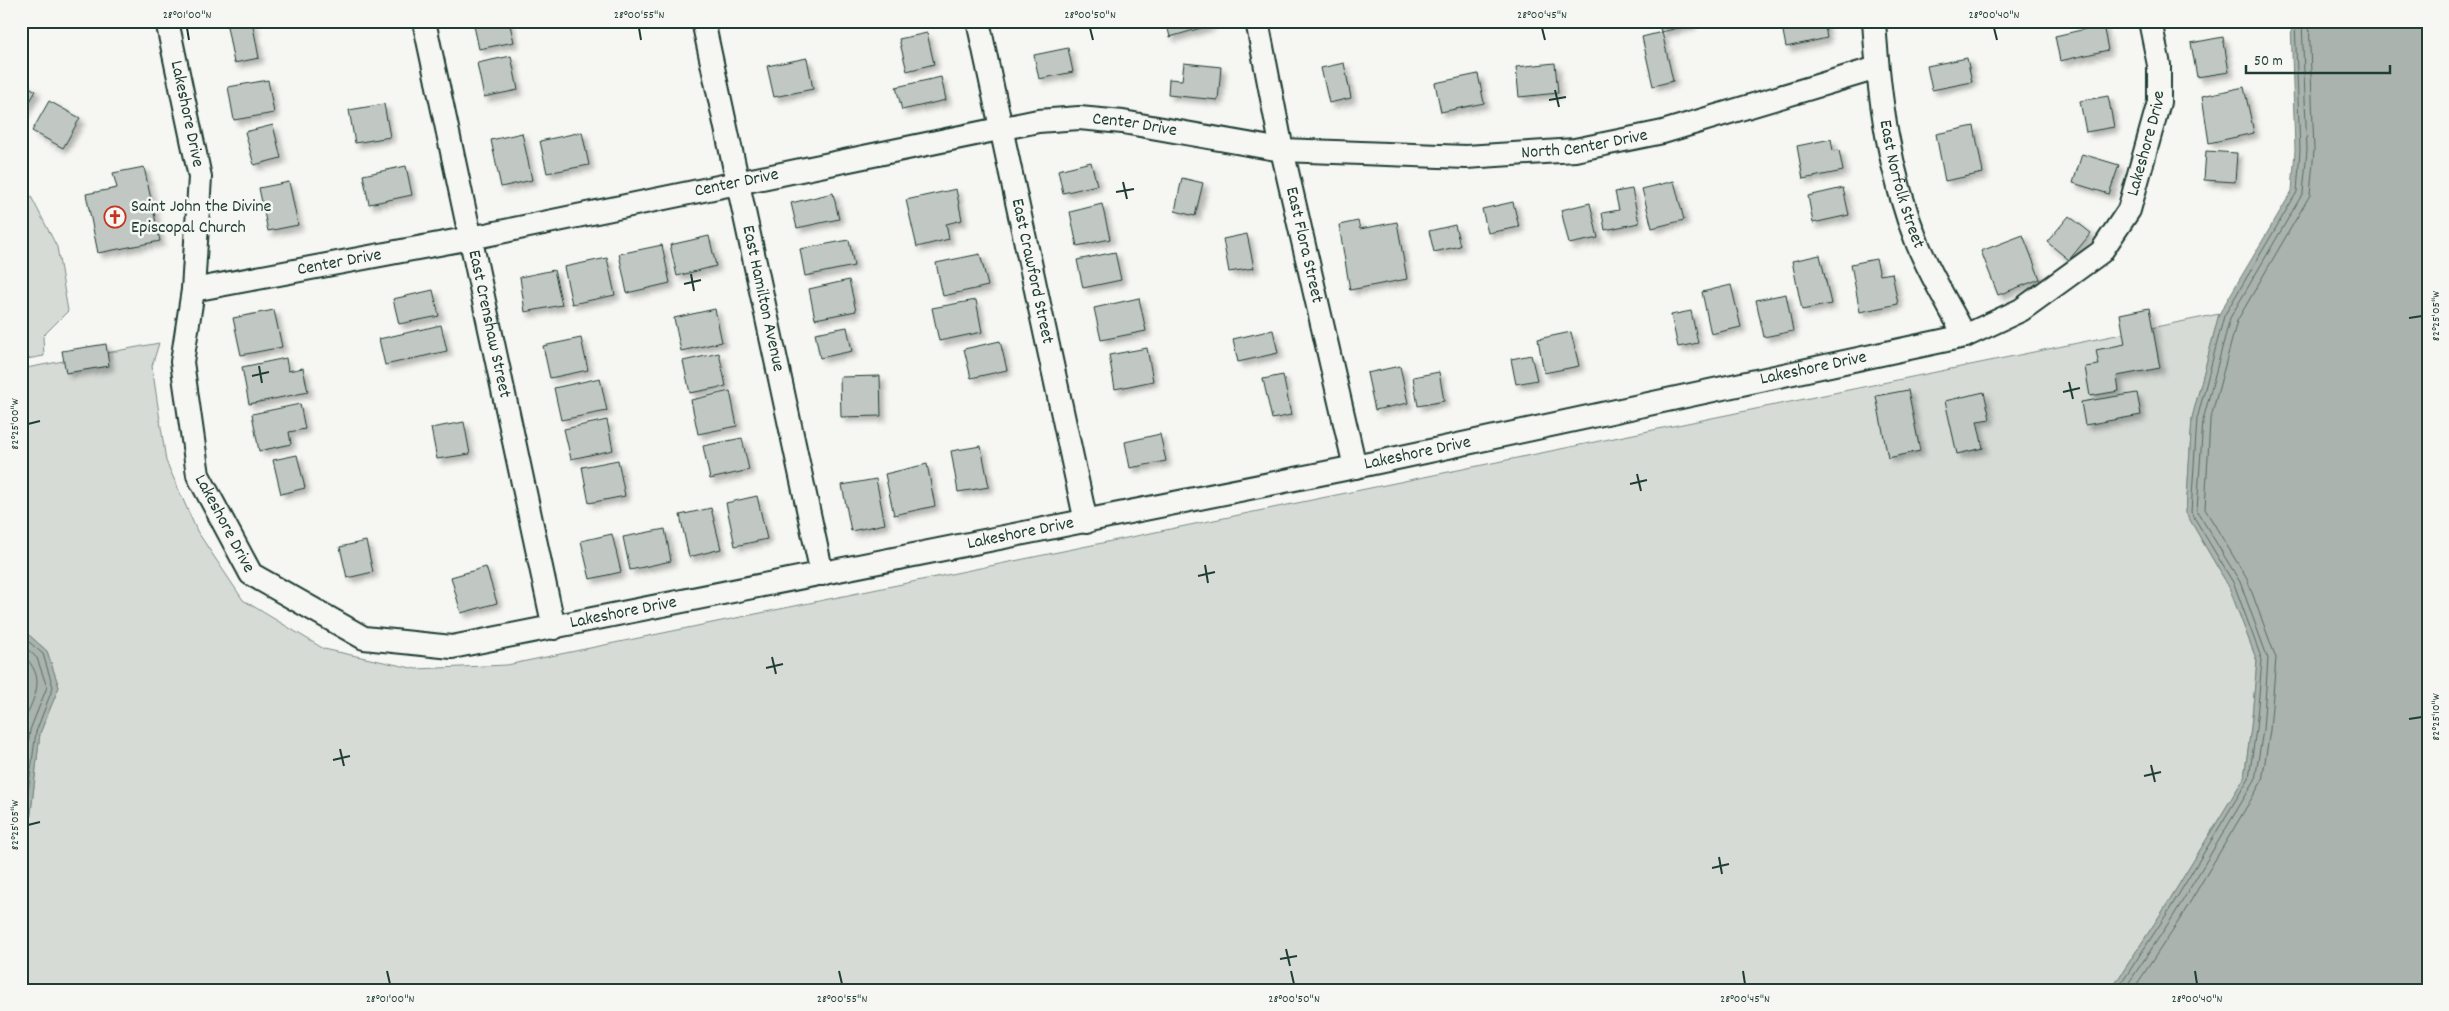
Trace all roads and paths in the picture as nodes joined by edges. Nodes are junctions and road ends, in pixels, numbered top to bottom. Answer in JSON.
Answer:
{"nodes":[{"id":1,"x":167,"y":21,"type":"edge"},
{"id":2,"x":424,"y":21,"type":"edge"},
{"id":3,"x":703,"y":21,"type":"edge"},
{"id":4,"x":978,"y":21,"type":"edge"},
{"id":5,"x":1257,"y":21,"type":"edge"},
{"id":6,"x":1874,"y":21,"type":"edge"},
{"id":7,"x":2150,"y":21,"type":"edge"},
{"id":8,"x":1877,"y":68,"type":"junction"},
{"id":9,"x":1000,"y":129,"type":"junction"},
{"id":10,"x":1282,"y":150,"type":"junction"},
{"id":11,"x":738,"y":183,"type":"junction"},
{"id":12,"x":471,"y":238,"type":"junction"},
{"id":13,"x":192,"y":290,"type":"junction"},
{"id":14,"x":1965,"y":336,"type":"junction"},
{"id":15,"x":1355,"y":467,"type":"junction"},
{"id":16,"x":1086,"y":522,"type":"junction"},
{"id":17,"x":822,"y":574,"type":"junction"},
{"id":18,"x":554,"y":628,"type":"junction"}],
"edges":[{"from":1,"to":13,"type":"street","name":"Lakeshore Drive"},
{"from":2,"to":12,"type":"street","name":"East Crenshaw Street"},
{"from":3,"to":11,"type":"street","name":"East Hamilton Avenue"},
{"from":4,"to":9,"type":"street","name":"East Crawford Street"},
{"from":5,"to":10,"type":"street","name":"East Flora Street"},
{"from":6,"to":8,"type":"street","name":"East Norfolk Street"},
{"from":7,"to":14,"type":"street","name":"Lakeshore Drive"},
{"from":8,"to":10,"type":"street","name":"North Center Drive"},
{"from":8,"to":14,"type":"street","name":"East Norfolk Street"},
{"from":9,"to":10,"type":"street","name":"Center Drive"},
{"from":9,"to":11,"type":"street","name":"Center Drive"},
{"from":9,"to":16,"type":"street","name":"East Crawford Street"},
{"from":10,"to":15,"type":"street","name":"East Flora Street"},
{"from":11,"to":12,"type":"street","name":"Center Drive"},
{"from":11,"to":17,"type":"street","name":"East Hamilton Avenue"},
{"from":12,"to":13,"type":"street","name":"Center Drive"},
{"from":12,"to":18,"type":"street","name":"East Crenshaw Street"},
{"from":13,"to":18,"type":"street","name":"Lakeshore Drive"},
{"from":14,"to":15,"type":"street","name":"Lakeshore Drive"},
{"from":15,"to":16,"type":"street","name":"Lakeshore Drive"},
{"from":16,"to":17,"type":"street","name":"Lakeshore Drive"},
{"from":17,"to":18,"type":"street","name":"Lakeshore Drive"}]}
